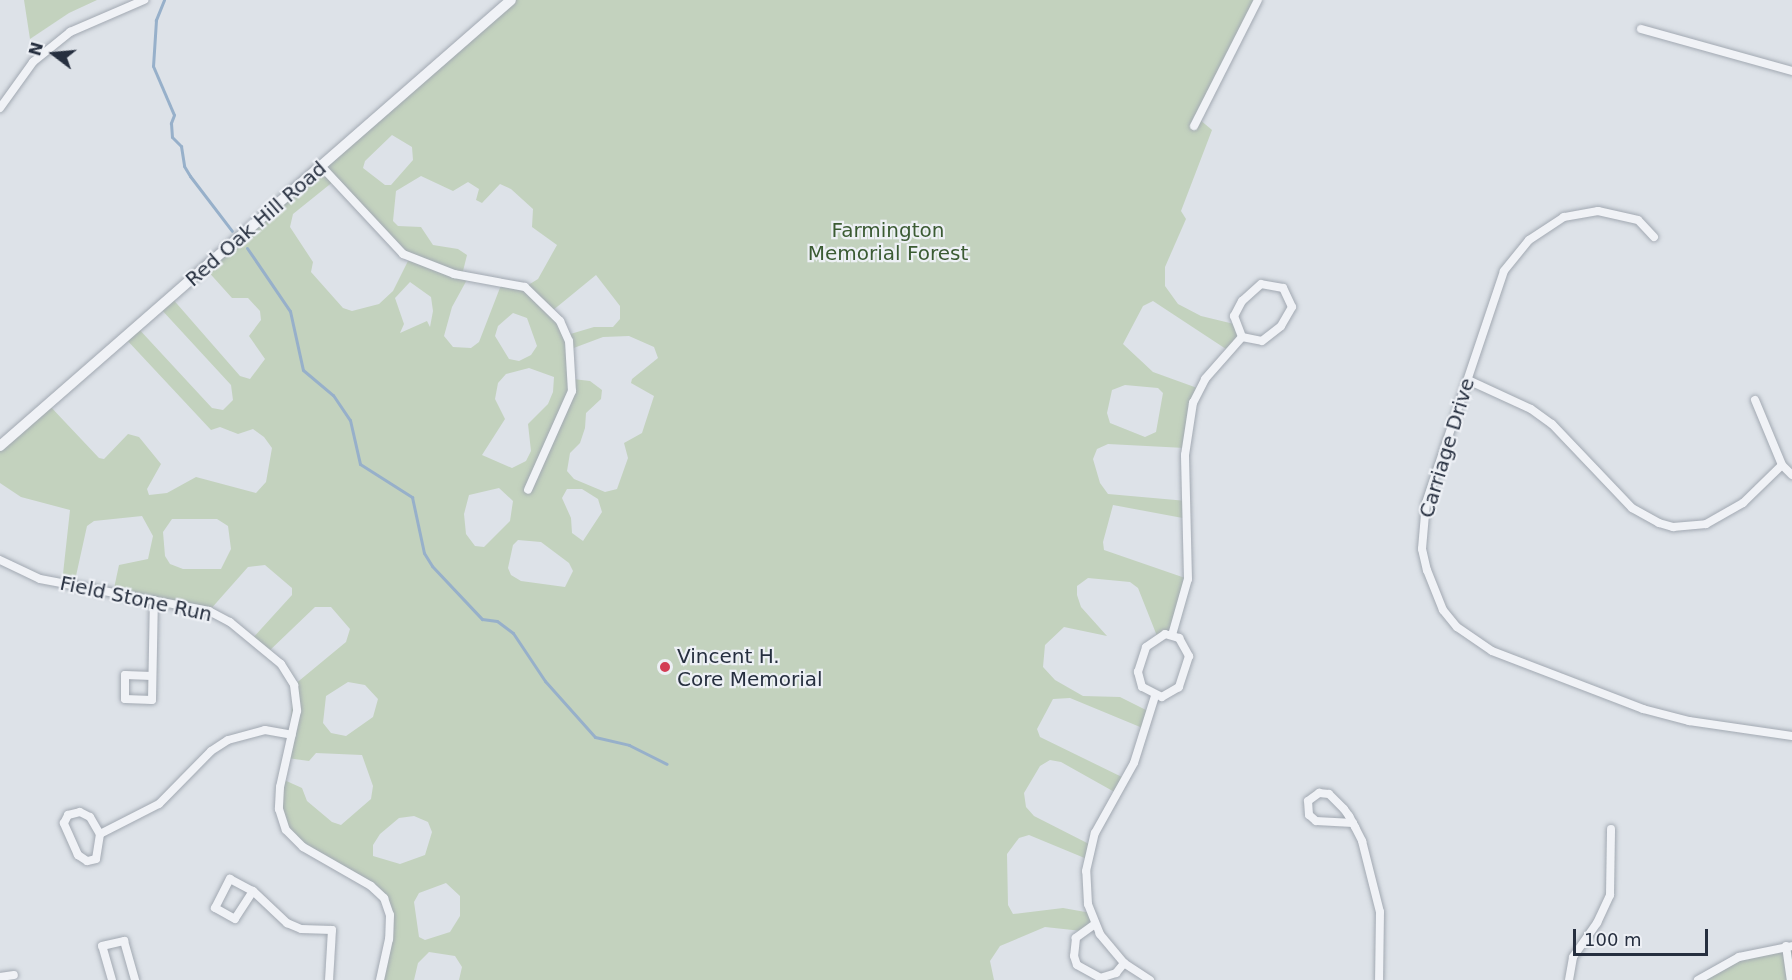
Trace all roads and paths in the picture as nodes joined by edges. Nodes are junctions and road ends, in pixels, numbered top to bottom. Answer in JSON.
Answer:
{"nodes":[{"id":1,"x":144,"y":0,"type":"edge"},
{"id":2,"x":511,"y":0,"type":"edge"},
{"id":3,"x":1258,"y":0,"type":"edge"},
{"id":4,"x":1641,"y":28,"type":"dead end"},
{"id":5,"x":1792,"y":71,"type":"edge"},
{"id":6,"x":0,"y":108,"type":"edge"},
{"id":7,"x":1194,"y":126,"type":"dead end"},
{"id":8,"x":322,"y":167,"type":"junction"},
{"id":9,"x":1654,"y":237,"type":"dead end"},
{"id":10,"x":1242,"y":337,"type":"junction"},
{"id":11,"x":1468,"y":380,"type":"junction"},
{"id":12,"x":1755,"y":400,"type":"dead end"},
{"id":13,"x":0,"y":446,"type":"edge"},
{"id":14,"x":1782,"y":465,"type":"junction"},
{"id":15,"x":1792,"y":475,"type":"edge"},
{"id":16,"x":528,"y":490,"type":"dead end"},
{"id":17,"x":0,"y":560,"type":"edge"},
{"id":18,"x":154,"y":600,"type":"junction"},
{"id":19,"x":1172,"y":635,"type":"junction"},
{"id":20,"x":152,"y":676,"type":"dead end"},
{"id":21,"x":1155,"y":696,"type":"junction"},
{"id":22,"x":292,"y":735,"type":"junction"},
{"id":23,"x":1792,"y":736,"type":"edge"},
{"id":24,"x":1353,"y":823,"type":"junction"},
{"id":25,"x":1611,"y":829,"type":"dead end"},
{"id":26,"x":100,"y":834,"type":"junction"},
{"id":27,"x":253,"y":891,"type":"junction"},
{"id":28,"x":1095,"y":924,"type":"junction"},
{"id":29,"x":1789,"y":946,"type":"edge"},
{"id":30,"x":1124,"y":963,"type":"junction"},
{"id":31,"x":14,"y":975,"type":"dead end"},
{"id":32,"x":0,"y":977,"type":"edge"},
{"id":33,"x":112,"y":980,"type":"edge"},
{"id":34,"x":135,"y":980,"type":"edge"},
{"id":35,"x":329,"y":980,"type":"edge"},
{"id":36,"x":380,"y":980,"type":"edge"},
{"id":37,"x":1150,"y":980,"type":"edge"},
{"id":38,"x":1378,"y":980,"type":"edge"},
{"id":39,"x":1569,"y":980,"type":"edge"},
{"id":40,"x":1698,"y":980,"type":"edge"},
{"id":41,"x":1791,"y":980,"type":"edge"}],
"edges":[{"from":1,"to":6,"type":"street"},
{"from":2,"to":8,"type":"street","name":"Red Oak Hill Road"},
{"from":3,"to":7,"type":"street"},
{"from":4,"to":5,"type":"street"},
{"from":8,"to":13,"type":"street","name":"Red Oak Hill Road"},
{"from":8,"to":16,"type":"street"},
{"from":9,"to":11,"type":"street","name":"Carriage Drive"},
{"from":10,"to":10,"type":"street"},
{"from":10,"to":19,"type":"street"},
{"from":11,"to":14,"type":"street"},
{"from":11,"to":23,"type":"street","name":"Carriage Drive"},
{"from":12,"to":14,"type":"street"},
{"from":14,"to":15,"type":"street"},
{"from":17,"to":18,"type":"street","name":"Field Stone Run"},
{"from":18,"to":20,"type":"street"},
{"from":18,"to":22,"type":"street","name":"Field Stone Run"},
{"from":19,"to":21,"type":"street"},
{"from":19,"to":21,"type":"street"},
{"from":21,"to":28,"type":"street"},
{"from":22,"to":26,"type":"street"},
{"from":22,"to":36,"type":"street","name":"Field Stone Run"},
{"from":24,"to":24,"type":"street"},
{"from":24,"to":38,"type":"street"},
{"from":25,"to":39,"type":"street"},
{"from":26,"to":26,"type":"street"},
{"from":27,"to":27,"type":"street"},
{"from":27,"to":35,"type":"street"},
{"from":28,"to":30,"type":"street"},
{"from":28,"to":30,"type":"street"},
{"from":29,"to":40,"type":"street"},
{"from":29,"to":41,"type":"street"},
{"from":30,"to":37,"type":"street"},
{"from":31,"to":32,"type":"street"},
{"from":33,"to":34,"type":"street"}]}
